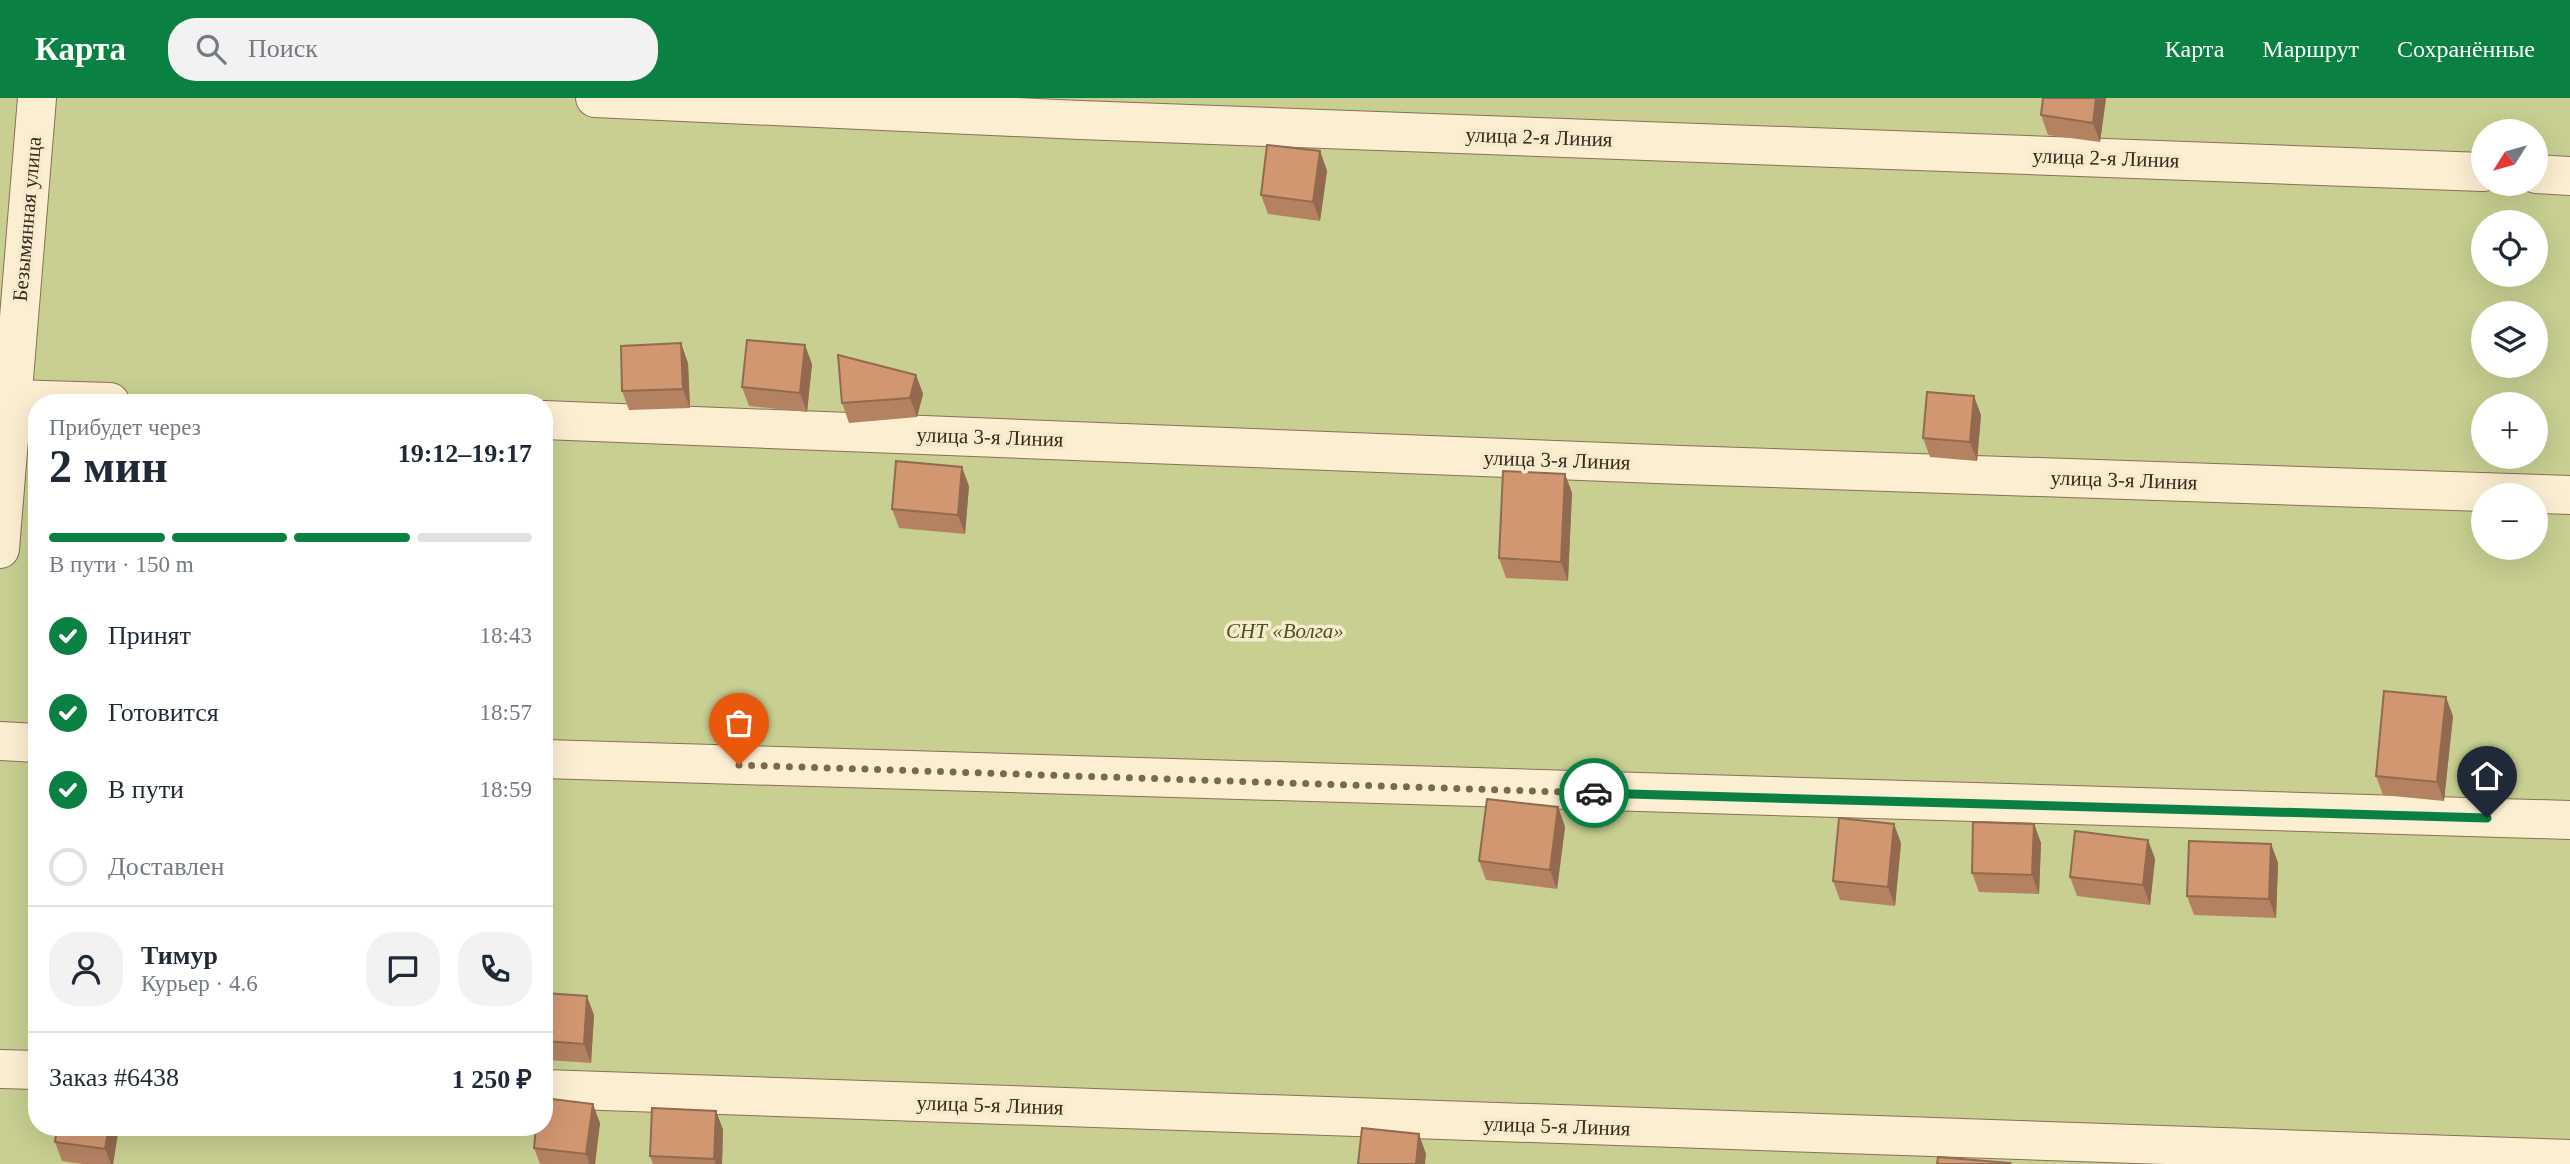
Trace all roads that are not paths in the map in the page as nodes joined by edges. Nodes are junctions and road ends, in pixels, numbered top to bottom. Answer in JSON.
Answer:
{"nodes":[{"id":1,"x":37,"y":98,"type":"edge"},
{"id":2,"x":596,"y":98,"type":"edge"},
{"id":3,"x":2471,"y":172,"type":"edge"},
{"id":4,"x":2548,"y":175,"type":"edge"},
{"id":5,"x":2570,"y":176,"type":"edge"},
{"id":6,"x":12,"y":399,"type":"junction"},
{"id":7,"x":28,"y":399,"type":"edge"},
{"id":8,"x":553,"y":420,"type":"edge"},
{"id":9,"x":2570,"y":495,"type":"edge"},
{"id":10,"x":0,"y":549,"type":"edge"},
{"id":11,"x":0,"y":741,"type":"edge"},
{"id":12,"x":28,"y":743,"type":"edge"},
{"id":13,"x":553,"y":759,"type":"edge"},
{"id":14,"x":2570,"y":820,"type":"edge"},
{"id":15,"x":0,"y":1069,"type":"edge"},
{"id":16,"x":28,"y":1070,"type":"edge"},
{"id":17,"x":553,"y":1089,"type":"edge"},
{"id":18,"x":2570,"y":1159,"type":"edge"}],
"edges":[{"from":1,"to":6,"type":"street","name":"Безымянная улица"},
{"from":2,"to":3,"type":"street","name":"улица 2-я Линия"},
{"from":4,"to":5,"type":"street"},
{"from":6,"to":7,"type":"street"},
{"from":6,"to":10,"type":"street","name":"Безымянная улица"},
{"from":8,"to":9,"type":"street","name":"улица 3-я Линия"},
{"from":11,"to":12,"type":"street"},
{"from":13,"to":14,"type":"street"},
{"from":15,"to":16,"type":"street"},
{"from":17,"to":18,"type":"street","name":"улица 5-я Линия"}]}
